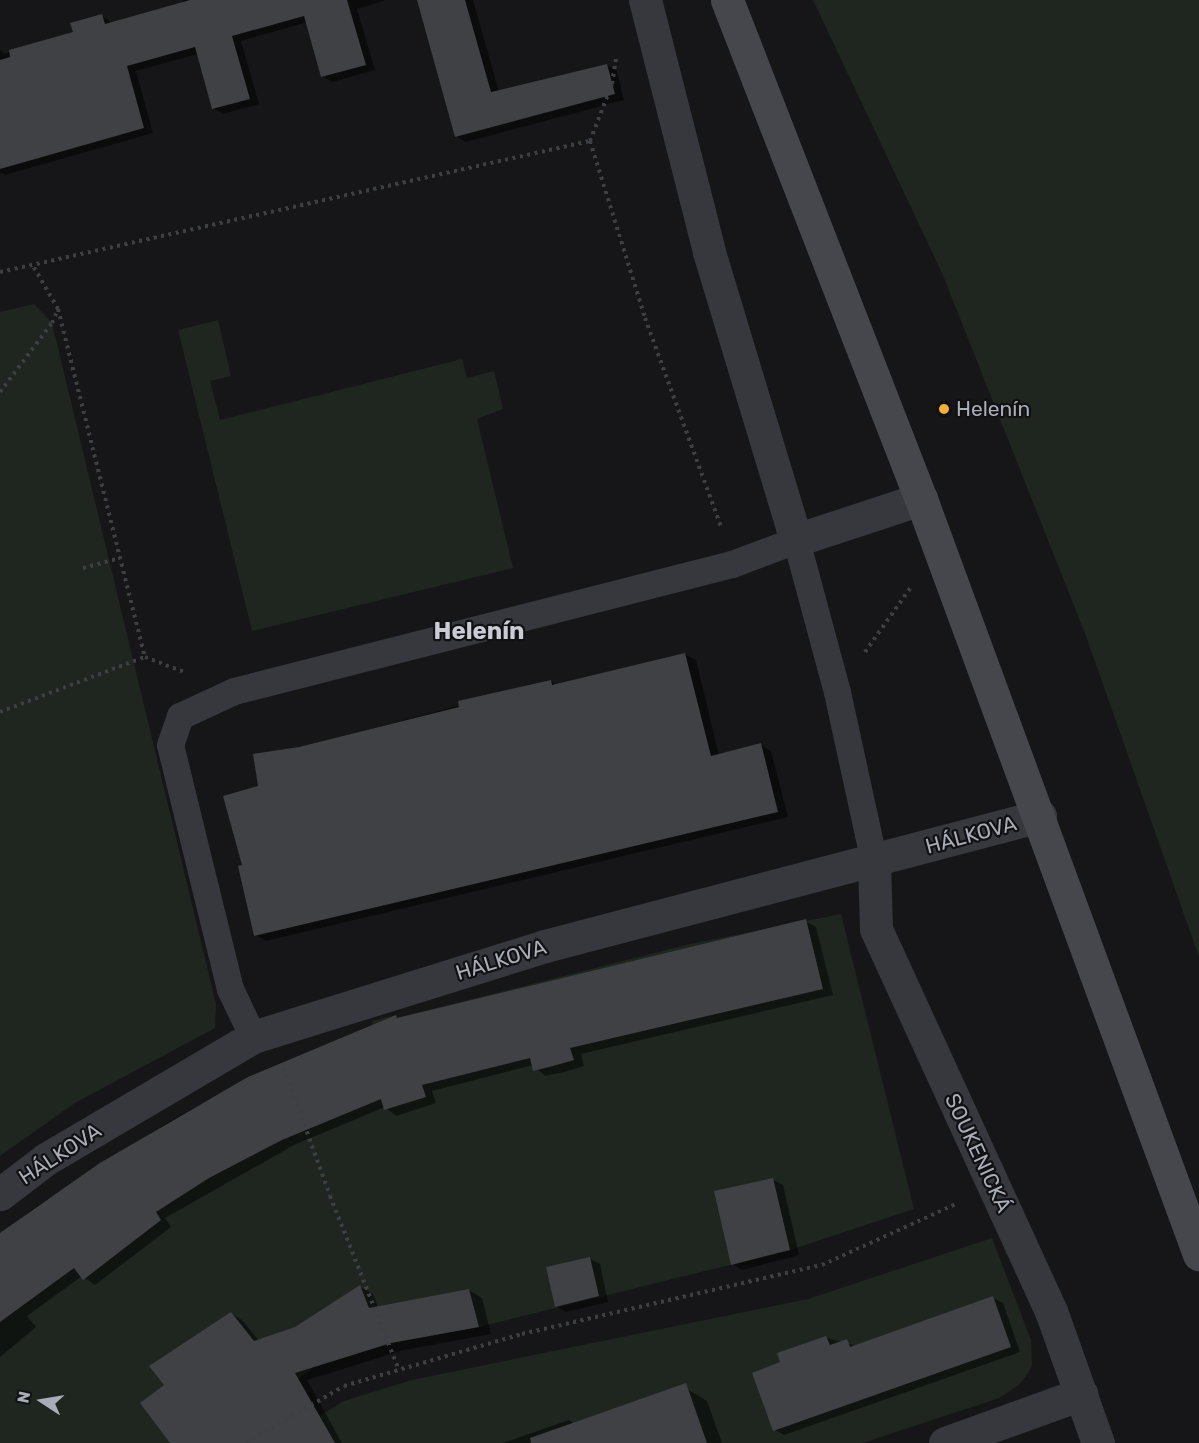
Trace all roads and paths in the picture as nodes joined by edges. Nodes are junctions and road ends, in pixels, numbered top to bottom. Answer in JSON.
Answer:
{"nodes":[{"id":1,"x":645,"y":0,"type":"edge"},
{"id":2,"x":727,"y":0,"type":"edge"},
{"id":3,"x":617,"y":53,"type":"dead end"},
{"id":4,"x":590,"y":141,"type":"junction"},
{"id":5,"x":32,"y":264,"type":"junction"},
{"id":6,"x":0,"y":272,"type":"edge"},
{"id":7,"x":58,"y":309,"type":"junction"},
{"id":8,"x":0,"y":392,"type":"edge"},
{"id":9,"x":921,"y":499,"type":"junction"},
{"id":10,"x":796,"y":540,"type":"junction"},
{"id":11,"x":938,"y":548,"type":"junction"},
{"id":12,"x":120,"y":558,"type":"junction"},
{"id":13,"x":732,"y":564,"type":"junction"},
{"id":14,"x":83,"y":568,"type":"dead end"},
{"id":15,"x":145,"y":657,"type":"junction"},
{"id":16,"x":234,"y":691,"type":"junction"},
{"id":17,"x":837,"y":692,"type":"junction"},
{"id":18,"x":0,"y":712,"type":"edge"},
{"id":19,"x":1040,"y":816,"type":"junction"},
{"id":20,"x":874,"y":861,"type":"junction"},
{"id":21,"x":262,"y":1034,"type":"junction"},
{"id":22,"x":994,"y":1188,"type":"junction"},
{"id":23,"x":0,"y":1194,"type":"edge"},
{"id":24,"x":1199,"y":1254,"type":"edge"},
{"id":25,"x":399,"y":1370,"type":"junction"},
{"id":26,"x":1081,"y":1394,"type":"junction"},
{"id":27,"x":246,"y":1443,"type":"edge"},
{"id":28,"x":945,"y":1443,"type":"edge"},
{"id":29,"x":1098,"y":1443,"type":"edge"}],
"edges":[{"from":1,"to":10,"type":"street"},
{"from":2,"to":9,"type":"main road"},
{"from":3,"to":4,"type":"path"},
{"from":4,"to":5,"type":"path"},
{"from":4,"to":13,"type":"path"},
{"from":5,"to":6,"type":"path"},
{"from":5,"to":7,"type":"path"},
{"from":7,"to":8,"type":"path"},
{"from":7,"to":12,"type":"path"},
{"from":9,"to":10,"type":"street"},
{"from":9,"to":11,"type":"main road"},
{"from":10,"to":13,"type":"lane"},
{"from":10,"to":17,"type":"lane"},
{"from":11,"to":17,"type":"path"},
{"from":11,"to":19,"type":"main road"},
{"from":12,"to":14,"type":"path"},
{"from":12,"to":15,"type":"path"},
{"from":13,"to":16,"type":"lane"},
{"from":15,"to":16,"type":"path"},
{"from":15,"to":18,"type":"path"},
{"from":16,"to":21,"type":"lane"},
{"from":17,"to":20,"type":"lane"},
{"from":19,"to":20,"type":"street","name":"HÁLKOVA"},
{"from":19,"to":24,"type":"main road"},
{"from":20,"to":21,"type":"street","name":"HÁLKOVA"},
{"from":20,"to":22,"type":"street","name":"SOUKENICKÁ"},
{"from":21,"to":23,"type":"street","name":"HÁLKOVA"},
{"from":21,"to":25,"type":"path"},
{"from":22,"to":25,"type":"path"},
{"from":22,"to":26,"type":"street","name":"SOUKENICKÁ"},
{"from":25,"to":27,"type":"path"},
{"from":26,"to":28,"type":"street"},
{"from":26,"to":29,"type":"street","name":"SOUKENICKÁ"}]}
